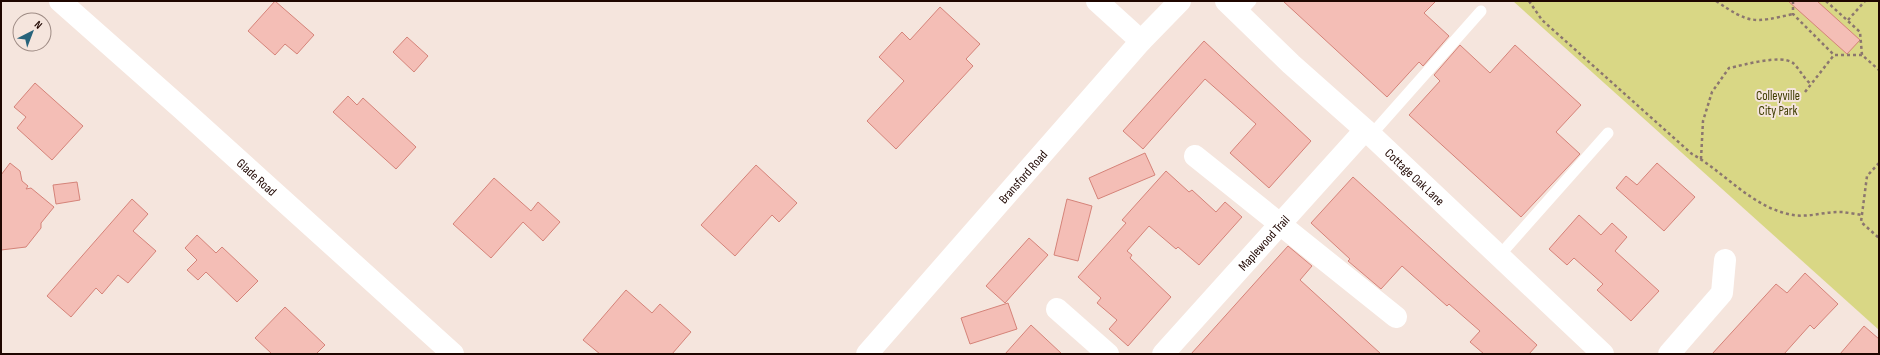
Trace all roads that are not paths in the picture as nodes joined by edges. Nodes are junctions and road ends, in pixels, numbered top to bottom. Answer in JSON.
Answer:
{"nodes":[{"id":1,"x":60,"y":1,"type":"edge"},
{"id":2,"x":1097,"y":1,"type":"edge"},
{"id":3,"x":1180,"y":1,"type":"edge"},
{"id":4,"x":1239,"y":5,"type":"edge"},
{"id":5,"x":1481,"y":11,"type":"dead end"},
{"id":6,"x":1142,"y":41,"type":"junction"},
{"id":7,"x":1368,"y":133,"type":"junction"},
{"id":8,"x":1608,"y":133,"type":"dead end"},
{"id":9,"x":1195,"y":156,"type":"dead end"},
{"id":10,"x":1280,"y":224,"type":"junction"},
{"id":11,"x":1499,"y":256,"type":"junction"},
{"id":12,"x":1725,"y":260,"type":"dead end"},
{"id":13,"x":1057,"y":309,"type":"dead end"},
{"id":14,"x":1396,"y":316,"type":"dead end"},
{"id":15,"x":1169,"y":352,"type":"edge"},
{"id":16,"x":453,"y":354,"type":"edge"},
{"id":17,"x":867,"y":354,"type":"edge"},
{"id":18,"x":1108,"y":354,"type":"edge"},
{"id":19,"x":1603,"y":354,"type":"edge"},
{"id":20,"x":1669,"y":354,"type":"edge"}],
"edges":[{"from":1,"to":16,"type":"street","name":"Glade Road"},
{"from":2,"to":6,"type":"street"},
{"from":3,"to":6,"type":"street","name":"Bransford Road"},
{"from":4,"to":7,"type":"street","name":"Cottage Oak Lane"},
{"from":5,"to":7,"type":"lane"},
{"from":6,"to":17,"type":"street","name":"Bransford Road"},
{"from":7,"to":10,"type":"street","name":"Maplewood Trail"},
{"from":7,"to":11,"type":"street","name":"Cottage Oak Lane"},
{"from":8,"to":11,"type":"lane"},
{"from":9,"to":10,"type":"street"},
{"from":10,"to":14,"type":"street"},
{"from":10,"to":15,"type":"street","name":"Maplewood Trail"},
{"from":11,"to":19,"type":"street","name":"Cottage Oak Lane"},
{"from":12,"to":20,"type":"street"},
{"from":13,"to":18,"type":"street"}]}
